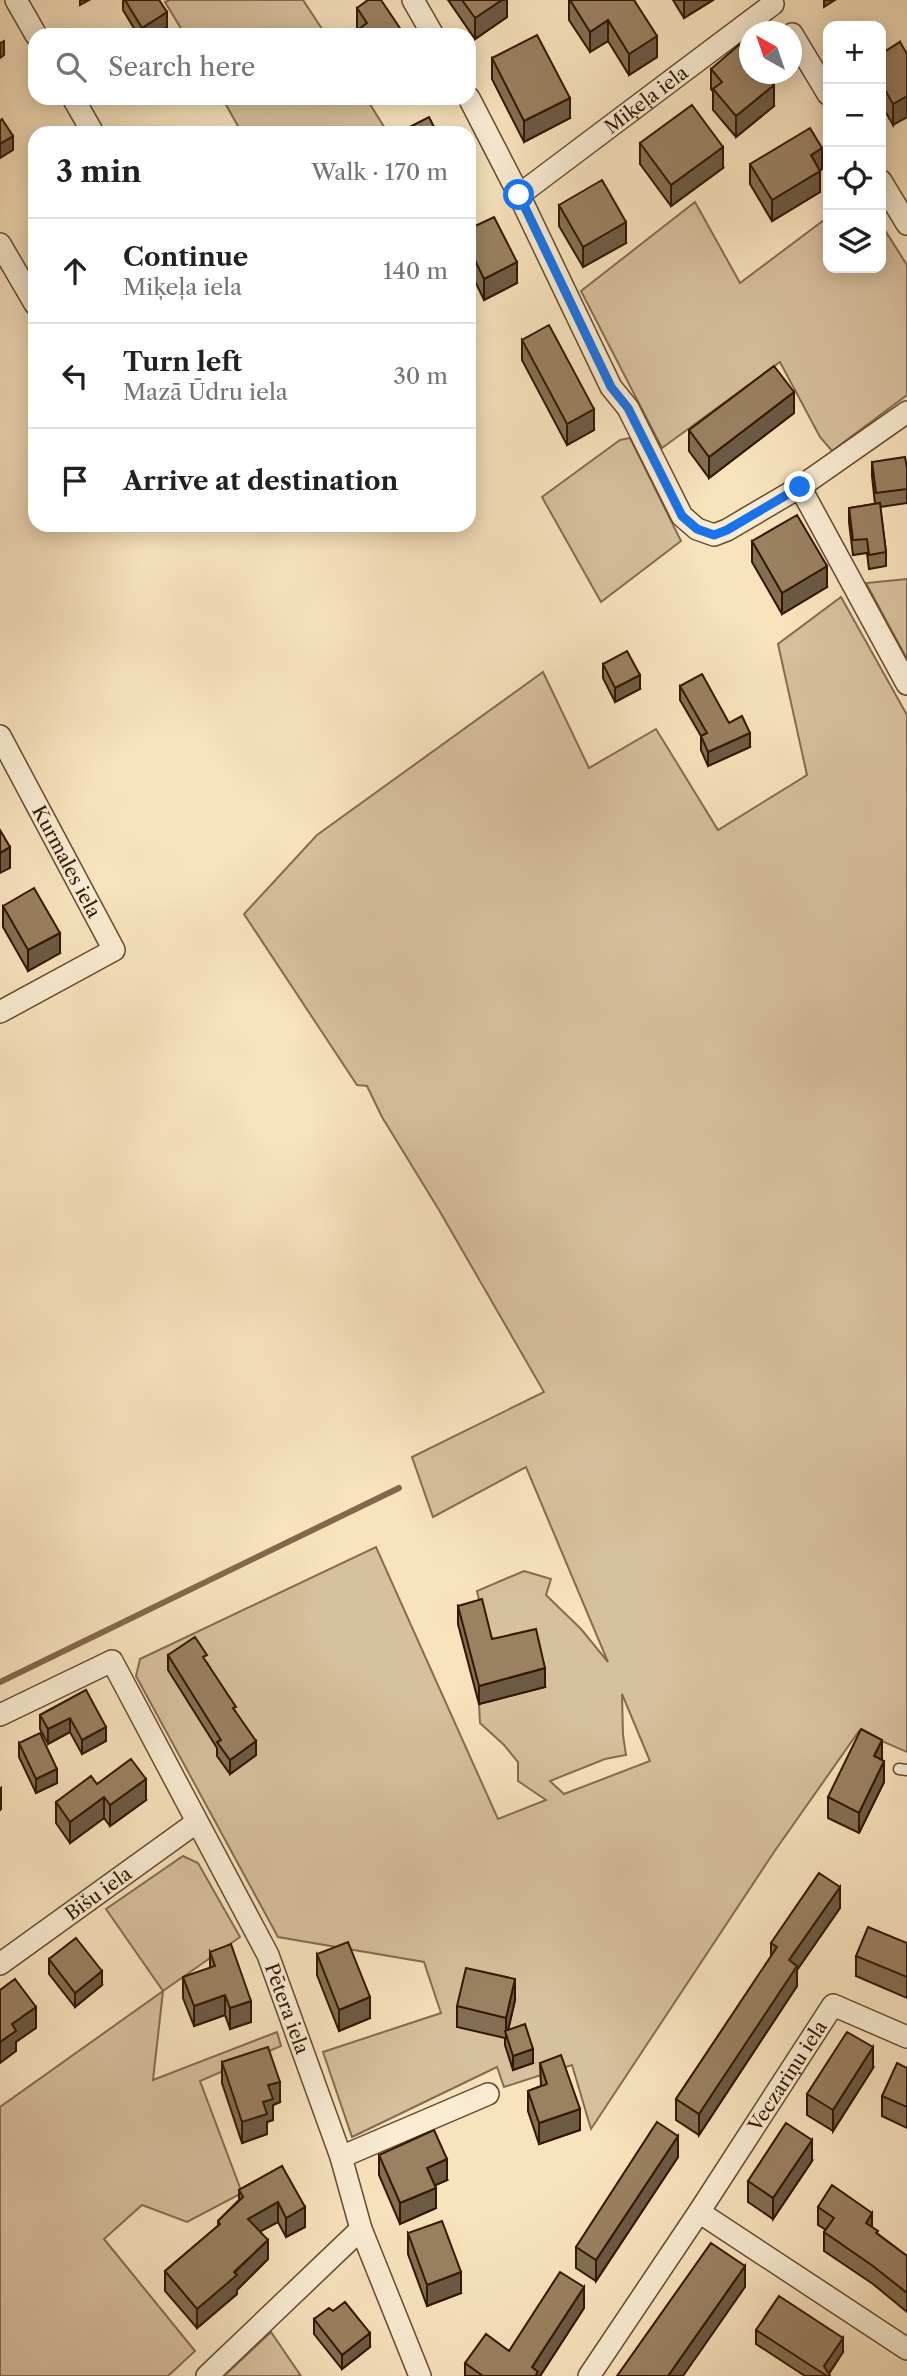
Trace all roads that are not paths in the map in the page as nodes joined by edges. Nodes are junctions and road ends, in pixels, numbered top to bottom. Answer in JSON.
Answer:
{"nodes":[{"id":1,"x":16,"y":0,"type":"edge"},
{"id":2,"x":413,"y":0,"type":"edge"},
{"id":3,"x":772,"y":2,"type":"edge"},
{"id":4,"x":784,"y":21,"type":"edge"},
{"id":5,"x":32,"y":28,"type":"edge"},
{"id":6,"x":429,"y":28,"type":"edge"},
{"id":7,"x":802,"y":51,"type":"edge"},
{"id":8,"x":823,"y":86,"type":"edge"},
{"id":9,"x":77,"y":105,"type":"edge"},
{"id":10,"x":473,"y":105,"type":"edge"},
{"id":11,"x":89,"y":126,"type":"edge"},
{"id":12,"x":886,"y":189,"type":"edge"},
{"id":13,"x":519,"y":195,"type":"junction"},
{"id":14,"x":907,"y":224,"type":"edge"},
{"id":15,"x":0,"y":244,"type":"edge"},
{"id":16,"x":28,"y":291,"type":"edge"},
{"id":17,"x":907,"y":412,"type":"edge"},
{"id":18,"x":800,"y":487,"type":"junction"},
{"id":19,"x":907,"y":684,"type":"edge"},
{"id":20,"x":0,"y":736,"type":"edge"},
{"id":21,"x":0,"y":1012,"type":"edge"},
{"id":22,"x":0,"y":1715,"type":"edge"},
{"id":23,"x":197,"y":1822,"type":"junction"},
{"id":24,"x":0,"y":1964,"type":"edge"},
{"id":25,"x":907,"y":2037,"type":"edge"},
{"id":26,"x":488,"y":2094,"type":"dead end"},
{"id":27,"x":341,"y":2157,"type":"junction"},
{"id":28,"x":699,"y":2212,"type":"junction"},
{"id":29,"x":361,"y":2228,"type":"junction"},
{"id":30,"x":907,"y":2349,"type":"edge"},
{"id":31,"x":207,"y":2376,"type":"edge"},
{"id":32,"x":421,"y":2376,"type":"edge"},
{"id":33,"x":589,"y":2376,"type":"edge"}],
"edges":[{"from":1,"to":5,"type":"street"},
{"from":2,"to":6,"type":"street"},
{"from":3,"to":4,"type":"street"},
{"from":3,"to":13,"type":"street","name":"Miķeļa iela"},
{"from":7,"to":8,"type":"street"},
{"from":9,"to":11,"type":"street"},
{"from":10,"to":13,"type":"street"},
{"from":12,"to":14,"type":"street"},
{"from":13,"to":18,"type":"street"},
{"from":15,"to":16,"type":"street"},
{"from":17,"to":18,"type":"street"},
{"from":18,"to":19,"type":"street"},
{"from":20,"to":21,"type":"street","name":"Kurmales iela"},
{"from":22,"to":23,"type":"street","name":"Pētera iela"},
{"from":23,"to":24,"type":"street","name":"Bišu iela"},
{"from":23,"to":27,"type":"street","name":"Pētera iela"},
{"from":25,"to":28,"type":"street","name":"Veczariņu iela"},
{"from":26,"to":27,"type":"street"},
{"from":27,"to":29,"type":"street","name":"Pētera iela"},
{"from":28,"to":30,"type":"street"},
{"from":28,"to":33,"type":"street","name":"Veczariņu iela"},
{"from":29,"to":31,"type":"street"},
{"from":29,"to":32,"type":"street","name":"Pētera iela"}]}
